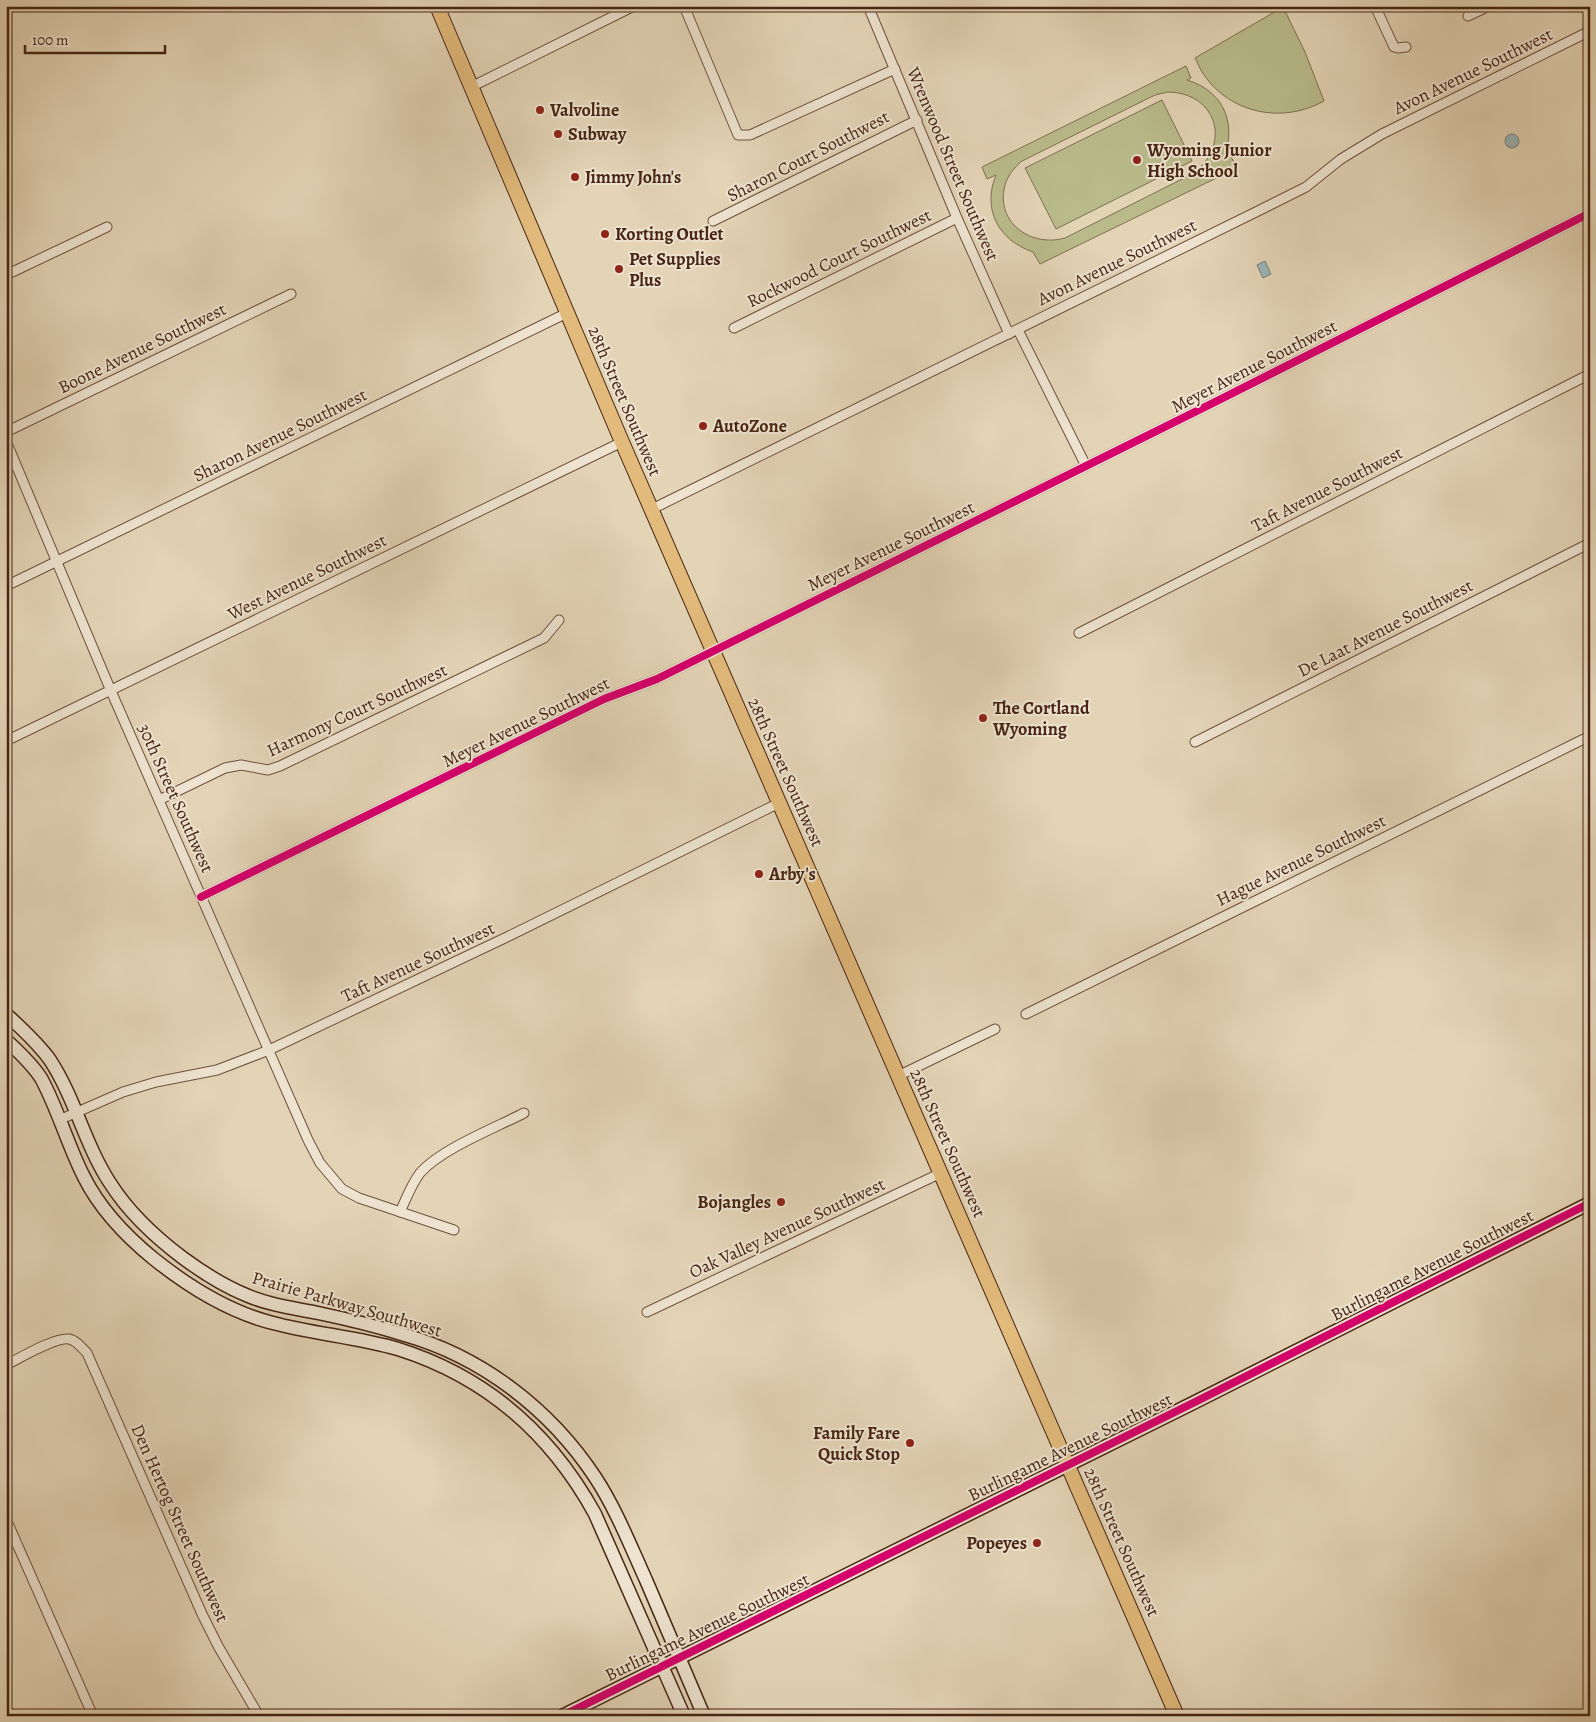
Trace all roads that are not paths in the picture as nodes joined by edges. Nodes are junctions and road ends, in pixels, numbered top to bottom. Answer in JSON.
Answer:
{"nodes":[{"id":1,"x":437,"y":6,"type":"edge"},
{"id":2,"x":634,"y":6,"type":"edge"},
{"id":3,"x":684,"y":6,"type":"edge"},
{"id":4,"x":868,"y":6,"type":"edge"},
{"id":5,"x":1375,"y":6,"type":"edge"},
{"id":6,"x":1489,"y":6,"type":"edge"},
{"id":7,"x":1468,"y":16,"type":"dead end"},
{"id":8,"x":1590,"y":31,"type":"edge"},
{"id":9,"x":1406,"y":47,"type":"dead end"},
{"id":10,"x":895,"y":68,"type":"junction"},
{"id":11,"x":471,"y":87,"type":"junction"},
{"id":12,"x":917,"y":120,"type":"junction"},
{"id":13,"x":1590,"y":213,"type":"edge"},
{"id":14,"x":958,"y":218,"type":"junction"},
{"id":15,"x":713,"y":221,"type":"dead end"},
{"id":16,"x":107,"y":227,"type":"dead end"},
{"id":17,"x":6,"y":275,"type":"edge"},
{"id":18,"x":291,"y":294,"type":"dead end"},
{"id":19,"x":568,"y":313,"type":"junction"},
{"id":20,"x":734,"y":328,"type":"dead end"},
{"id":21,"x":1018,"y":330,"type":"junction"},
{"id":22,"x":1009,"y":334,"type":"junction"},
{"id":23,"x":1590,"y":374,"type":"edge"},
{"id":24,"x":6,"y":432,"type":"edge"},
{"id":25,"x":6,"y":441,"type":"edge"},
{"id":26,"x":622,"y":442,"type":"junction"},
{"id":27,"x":1086,"y":466,"type":"junction"},
{"id":28,"x":652,"y":509,"type":"junction"},
{"id":29,"x":1590,"y":543,"type":"edge"},
{"id":30,"x":57,"y":561,"type":"junction"},
{"id":31,"x":6,"y":586,"type":"edge"},
{"id":32,"x":559,"y":620,"type":"dead end"},
{"id":33,"x":1079,"y":633,"type":"dead end"},
{"id":34,"x":713,"y":651,"type":"junction"},
{"id":35,"x":111,"y":691,"type":"junction"},
{"id":36,"x":1590,"y":736,"type":"edge"},
{"id":37,"x":6,"y":741,"type":"edge"},
{"id":38,"x":1195,"y":742,"type":"dead end"},
{"id":39,"x":159,"y":800,"type":"junction"},
{"id":40,"x":779,"y":803,"type":"junction"},
{"id":41,"x":201,"y":897,"type":"junction"},
{"id":42,"x":6,"y":1014,"type":"edge"},
{"id":43,"x":1026,"y":1014,"type":"dead end"},
{"id":44,"x":995,"y":1029,"type":"dead end"},
{"id":45,"x":6,"y":1040,"type":"edge"},
{"id":46,"x":269,"y":1050,"type":"junction"},
{"id":47,"x":898,"y":1076,"type":"junction"},
{"id":48,"x":76,"y":1112,"type":"junction"},
{"id":49,"x":524,"y":1113,"type":"dead end"},
{"id":50,"x":59,"y":1120,"type":"junction"},
{"id":51,"x":941,"y":1173,"type":"junction"},
{"id":52,"x":1590,"y":1203,"type":"edge"},
{"id":53,"x":400,"y":1212,"type":"junction"},
{"id":54,"x":454,"y":1230,"type":"dead end"},
{"id":55,"x":198,"y":1268,"type":"junction"},
{"id":56,"x":188,"y":1283,"type":"junction"},
{"id":57,"x":647,"y":1312,"type":"dead end"},
{"id":58,"x":6,"y":1365,"type":"edge"},
{"id":59,"x":1068,"y":1465,"type":"junction"},
{"id":60,"x":6,"y":1519,"type":"edge"},
{"id":61,"x":679,"y":1657,"type":"junction"},
{"id":62,"x":662,"y":1666,"type":"junction"},
{"id":63,"x":93,"y":1716,"type":"edge"},
{"id":64,"x":260,"y":1716,"type":"edge"},
{"id":65,"x":562,"y":1716,"type":"edge"},
{"id":66,"x":684,"y":1716,"type":"edge"},
{"id":67,"x":704,"y":1716,"type":"edge"},
{"id":68,"x":1177,"y":1716,"type":"edge"}],
"edges":[{"from":1,"to":11,"type":"main road","name":"28th Street Southwest"},
{"from":2,"to":11,"type":"street"},
{"from":3,"to":10,"type":"street"},
{"from":4,"to":10,"type":"street","name":"Wrenwood Street Southwest"},
{"from":5,"to":9,"type":"street"},
{"from":6,"to":7,"type":"street"},
{"from":8,"to":21,"type":"street","name":"Avon Avenue Southwest"},
{"from":10,"to":12,"type":"street","name":"Wrenwood Street Southwest"},
{"from":11,"to":19,"type":"main road","name":"28th Street Southwest"},
{"from":12,"to":14,"type":"street","name":"Wrenwood Street Southwest"},
{"from":12,"to":15,"type":"street","name":"Sharon Court Southwest"},
{"from":13,"to":27,"type":"street","name":"Meyer Avenue Southwest"},
{"from":14,"to":20,"type":"street","name":"Rockwood Court Southwest"},
{"from":14,"to":22,"type":"street","name":"Wrenwood Street Southwest"},
{"from":16,"to":17,"type":"street"},
{"from":18,"to":24,"type":"street","name":"Boone Avenue Southwest"},
{"from":19,"to":26,"type":"main road","name":"28th Street Southwest"},
{"from":19,"to":30,"type":"street","name":"Sharon Avenue Southwest"},
{"from":21,"to":22,"type":"street","name":"Avon Avenue Southwest"},
{"from":21,"to":27,"type":"street"},
{"from":22,"to":28,"type":"street","name":"Avon Avenue Southwest"},
{"from":23,"to":33,"type":"street","name":"Taft Avenue Southwest"},
{"from":25,"to":30,"type":"street","name":"30th Street Southwest"},
{"from":26,"to":28,"type":"main road","name":"28th Street Southwest"},
{"from":26,"to":35,"type":"street","name":"West Avenue Southwest"},
{"from":27,"to":34,"type":"street","name":"Meyer Avenue Southwest"},
{"from":28,"to":34,"type":"main road","name":"28th Street Southwest"},
{"from":29,"to":38,"type":"street","name":"De Laat Avenue Southwest"},
{"from":30,"to":31,"type":"street","name":"Sharon Avenue Southwest"},
{"from":30,"to":35,"type":"street","name":"30th Street Southwest"},
{"from":32,"to":39,"type":"street","name":"Harmony Court Southwest"},
{"from":34,"to":40,"type":"main road","name":"28th Street Southwest"},
{"from":34,"to":41,"type":"street","name":"Meyer Avenue Southwest"},
{"from":35,"to":37,"type":"street","name":"West Avenue Southwest"},
{"from":35,"to":39,"type":"street","name":"30th Street Southwest"},
{"from":36,"to":43,"type":"street","name":"Hague Avenue Southwest"},
{"from":39,"to":41,"type":"street","name":"30th Street Southwest"},
{"from":40,"to":46,"type":"street","name":"Taft Avenue Southwest"},
{"from":40,"to":47,"type":"main road","name":"28th Street Southwest"},
{"from":41,"to":46,"type":"street","name":"30th Street Southwest"},
{"from":42,"to":48,"type":"street","name":"Prairie Parkway Southwest"},
{"from":44,"to":47,"type":"street"},
{"from":45,"to":50,"type":"street","name":"Prairie Parkway Southwest"},
{"from":46,"to":48,"type":"street","name":"Taft Avenue Southwest"},
{"from":46,"to":53,"type":"street","name":"30th Street Southwest"},
{"from":47,"to":51,"type":"main road","name":"28th Street Southwest"},
{"from":48,"to":50,"type":"street","name":"Taft Avenue Southwest"},
{"from":48,"to":55,"type":"street","name":"Prairie Parkway Southwest"},
{"from":49,"to":53,"type":"street"},
{"from":50,"to":56,"type":"street","name":"Prairie Parkway Southwest"},
{"from":51,"to":57,"type":"street","name":"Oak Valley Avenue Southwest"},
{"from":51,"to":59,"type":"main road","name":"28th Street Southwest"},
{"from":52,"to":59,"type":"street","name":"Burlingame Avenue Southwest"},
{"from":53,"to":54,"type":"street","name":"30th Street Southwest"},
{"from":55,"to":56,"type":"street"},
{"from":55,"to":61,"type":"street","name":"Prairie Parkway Southwest"},
{"from":56,"to":62,"type":"street","name":"Prairie Parkway Southwest"},
{"from":58,"to":64,"type":"street","name":"Den Hertog Street Southwest"},
{"from":59,"to":61,"type":"street","name":"Burlingame Avenue Southwest"},
{"from":59,"to":68,"type":"main road","name":"28th Street Southwest"},
{"from":60,"to":63,"type":"street"},
{"from":61,"to":62,"type":"street","name":"Burlingame Avenue Southwest"},
{"from":61,"to":67,"type":"street","name":"Prairie Parkway Southwest"},
{"from":62,"to":65,"type":"street","name":"Burlingame Avenue Southwest"},
{"from":62,"to":66,"type":"street","name":"Prairie Parkway Southwest"}]}
